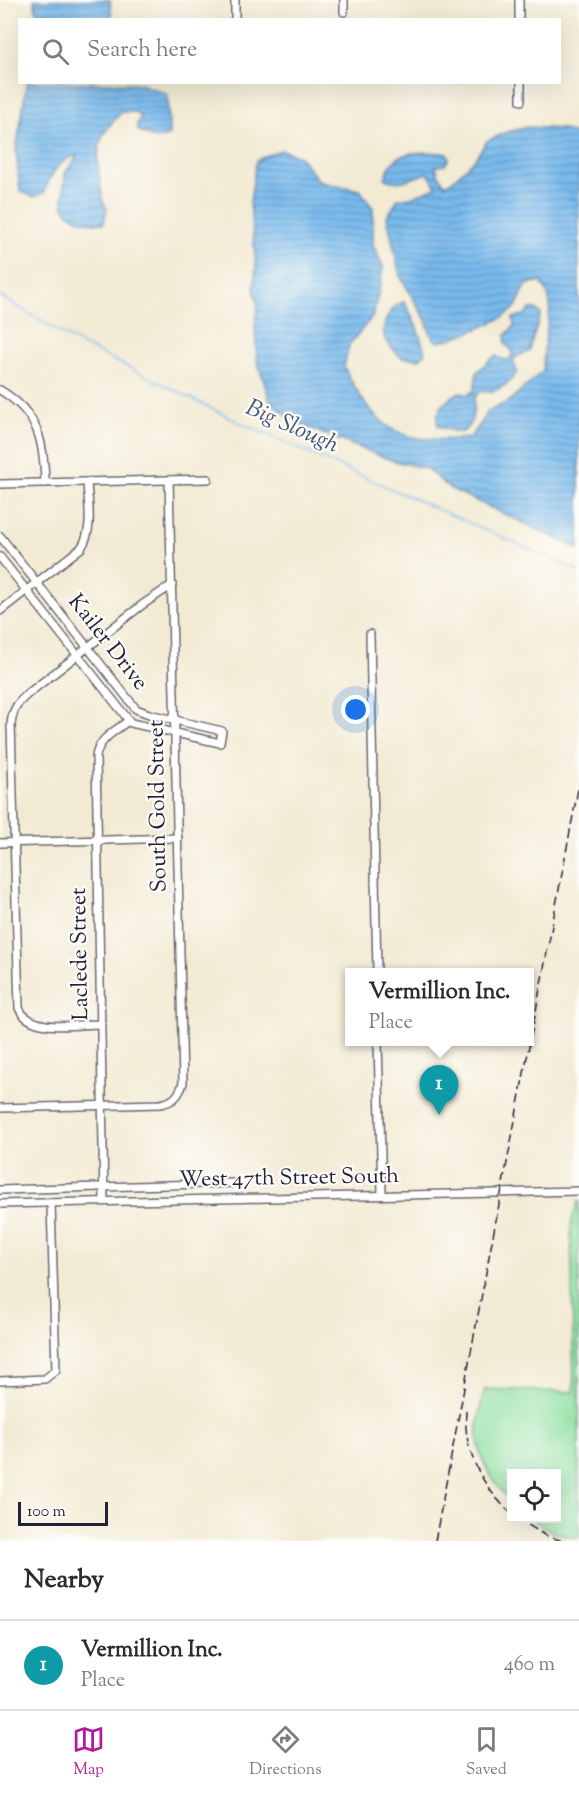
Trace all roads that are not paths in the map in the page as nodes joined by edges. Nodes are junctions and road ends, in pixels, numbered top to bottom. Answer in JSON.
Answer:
{"nodes":[{"id":1,"x":235,"y":0,"type":"edge"},
{"id":2,"x":344,"y":0,"type":"edge"},
{"id":3,"x":519,"y":0,"type":"edge"},
{"id":4,"x":344,"y":12,"type":"dead end"},
{"id":5,"x":235,"y":18,"type":"edge"},
{"id":6,"x":519,"y":18,"type":"edge"},
{"id":7,"x":520,"y":84,"type":"edge"},
{"id":8,"x":521,"y":101,"type":"dead end"},
{"id":9,"x":0,"y":390,"type":"edge"},
{"id":10,"x":208,"y":479,"type":"dead end"},
{"id":11,"x":169,"y":480,"type":"junction"},
{"id":12,"x":87,"y":482,"type":"junction"},
{"id":13,"x":45,"y":483,"type":"junction"},
{"id":14,"x":0,"y":484,"type":"edge"},
{"id":15,"x":0,"y":536,"type":"edge"},
{"id":16,"x":0,"y":557,"type":"edge"},
{"id":17,"x":36,"y":582,"type":"junction"},
{"id":18,"x":172,"y":585,"type":"junction"},
{"id":19,"x":26,"y":590,"type":"junction"},
{"id":20,"x":0,"y":611,"type":"edge"},
{"id":21,"x":370,"y":634,"type":"dead end"},
{"id":22,"x":87,"y":648,"type":"junction"},
{"id":23,"x":77,"y":656,"type":"junction"},
{"id":24,"x":175,"y":720,"type":"junction"},
{"id":25,"x":128,"y":721,"type":"junction"},
{"id":26,"x":176,"y":734,"type":"junction"},
{"id":27,"x":178,"y":838,"type":"junction"},
{"id":28,"x":96,"y":840,"type":"junction"},
{"id":29,"x":0,"y":843,"type":"edge"},
{"id":30,"x":14,"y":843,"type":"junction"},
{"id":31,"x":377,"y":968,"type":"edge"},
{"id":32,"x":100,"y":1024,"type":"junction"},
{"id":33,"x":378,"y":1046,"type":"edge"},
{"id":34,"x":102,"y":1106,"type":"junction"},
{"id":35,"x":0,"y":1108,"type":"edge"},
{"id":36,"x":234,"y":1183,"type":"dead end"},
{"id":37,"x":104,"y":1187,"type":"junction"},
{"id":38,"x":0,"y":1190,"type":"edge"},
{"id":39,"x":579,"y":1191,"type":"edge"},
{"id":40,"x":382,"y":1194,"type":"junction"},
{"id":41,"x":104,"y":1201,"type":"junction"},
{"id":42,"x":51,"y":1203,"type":"junction"},
{"id":43,"x":0,"y":1204,"type":"edge"},
{"id":44,"x":0,"y":1381,"type":"edge"}],
"edges":[{"from":1,"to":5,"type":"street"},
{"from":2,"to":4,"type":"street"},
{"from":3,"to":6,"type":"street"},
{"from":7,"to":8,"type":"street"},
{"from":9,"to":13,"type":"street"},
{"from":10,"to":11,"type":"street"},
{"from":11,"to":12,"type":"street"},
{"from":11,"to":18,"type":"street","name":"South Gold Street"},
{"from":12,"to":13,"type":"street"},
{"from":12,"to":17,"type":"street"},
{"from":13,"to":14,"type":"street"},
{"from":15,"to":17,"type":"street","name":"Kailer Drive"},
{"from":16,"to":19,"type":"street","name":"Kailer Drive"},
{"from":17,"to":19,"type":"street"},
{"from":17,"to":22,"type":"street","name":"Kailer Drive"},
{"from":18,"to":22,"type":"street"},
{"from":18,"to":24,"type":"street","name":"South Gold Street"},
{"from":19,"to":20,"type":"street"},
{"from":19,"to":23,"type":"street","name":"Kailer Drive"},
{"from":21,"to":31,"type":"street"},
{"from":22,"to":23,"type":"street"},
{"from":22,"to":24,"type":"street","name":"Kailer Drive"},
{"from":23,"to":25,"type":"street","name":"Kailer Drive"},
{"from":23,"to":30,"type":"street"},
{"from":24,"to":26,"type":"street","name":"South Gold Street"},
{"from":24,"to":26,"type":"street","name":"Kailer Drive"},
{"from":25,"to":26,"type":"street","name":"Kailer Drive"},
{"from":25,"to":28,"type":"street","name":"Laclede Street"},
{"from":26,"to":27,"type":"street","name":"South Gold Street"},
{"from":27,"to":28,"type":"street"},
{"from":27,"to":34,"type":"street","name":"South Gold Street"},
{"from":28,"to":30,"type":"street"},
{"from":28,"to":32,"type":"street","name":"Laclede Street"},
{"from":29,"to":30,"type":"street"},
{"from":30,"to":32,"type":"street"},
{"from":32,"to":34,"type":"street","name":"Laclede Street"},
{"from":33,"to":40,"type":"street"},
{"from":34,"to":35,"type":"street"},
{"from":34,"to":37,"type":"street","name":"Laclede Street"},
{"from":36,"to":37,"type":"street"},
{"from":37,"to":38,"type":"street"},
{"from":37,"to":41,"type":"street","name":"Laclede Street"},
{"from":39,"to":40,"type":"street","name":"West 47th Street South"},
{"from":40,"to":41,"type":"street","name":"West 47th Street South"},
{"from":41,"to":42,"type":"street","name":"West 47th Street South"},
{"from":42,"to":43,"type":"street","name":"West 47th Street South"},
{"from":42,"to":44,"type":"street"}]}
